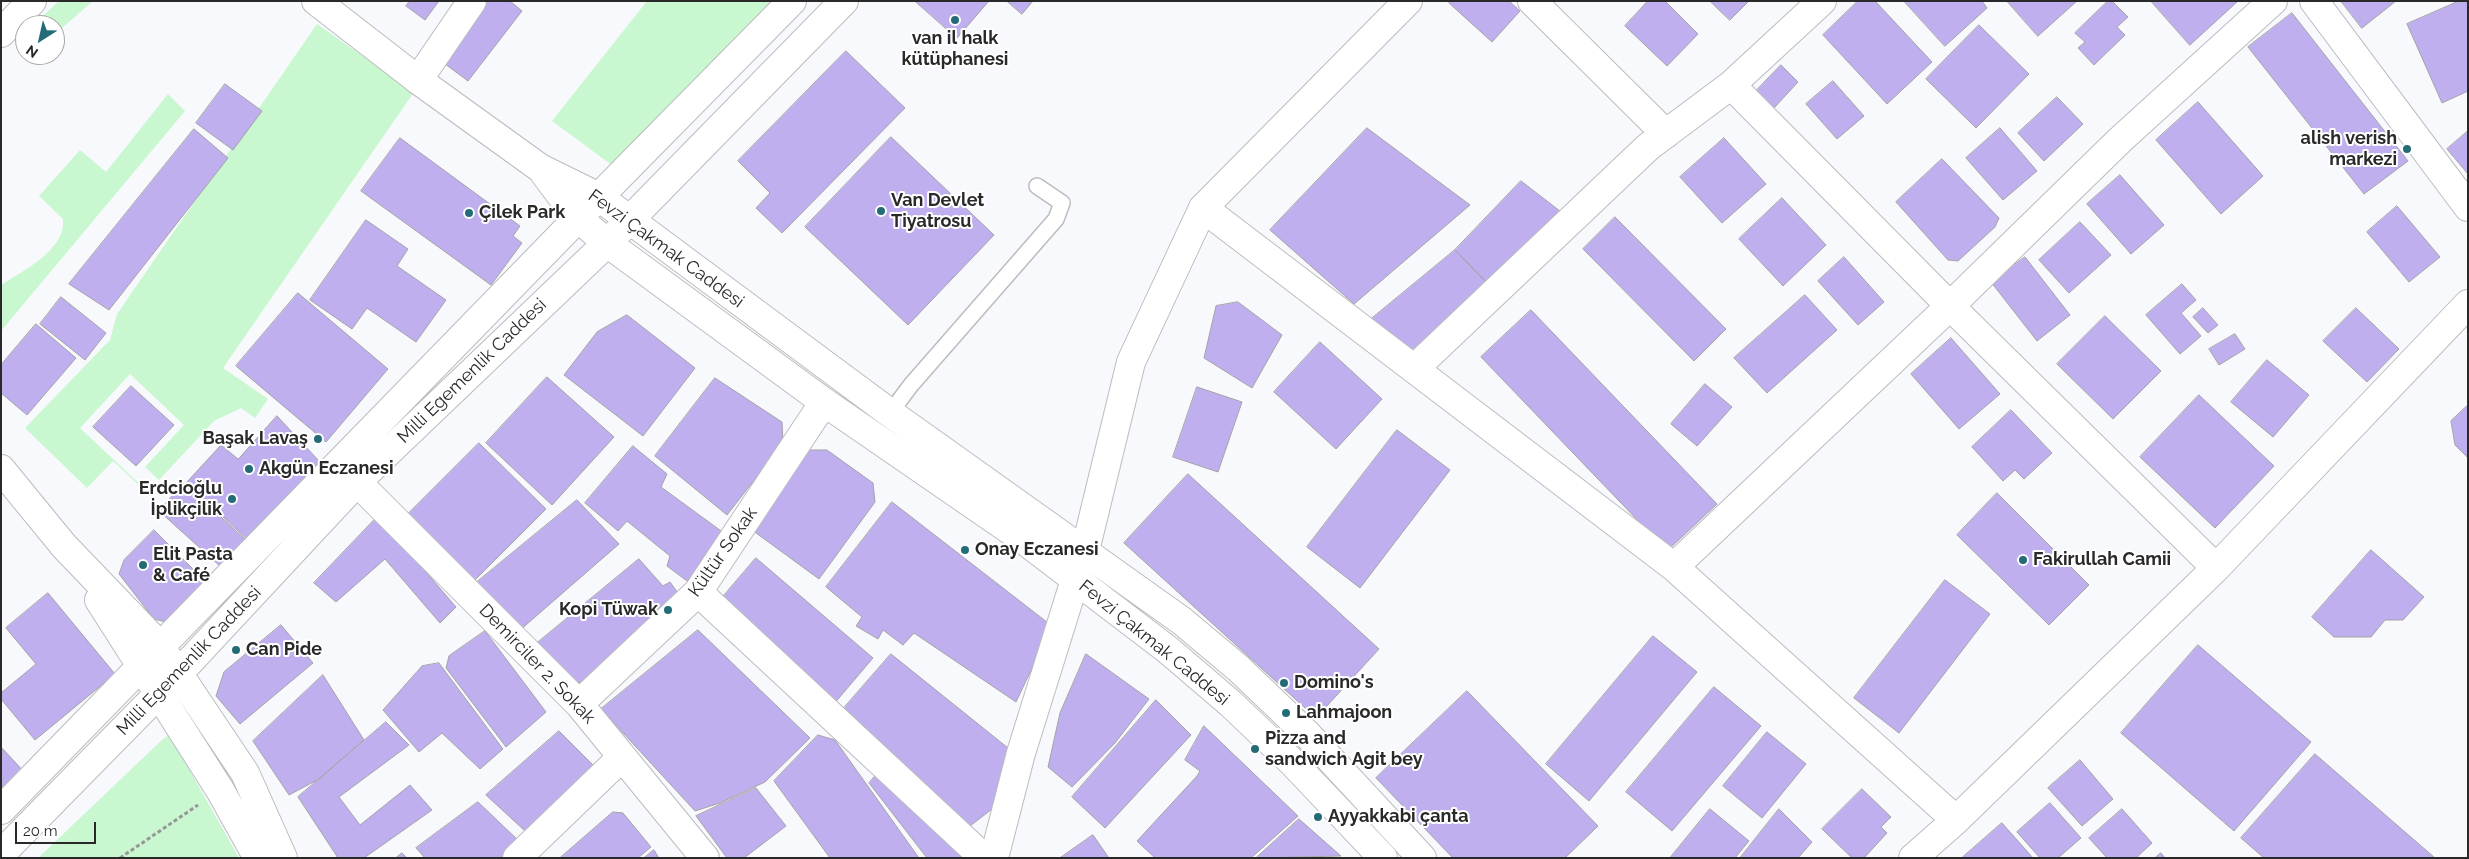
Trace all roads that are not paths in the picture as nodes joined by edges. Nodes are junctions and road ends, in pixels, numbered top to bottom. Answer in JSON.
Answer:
{"nodes":[{"id":1,"x":32,"y":1,"type":"edge"},
{"id":2,"x":316,"y":1,"type":"edge"},
{"id":3,"x":472,"y":1,"type":"edge"},
{"id":4,"x":792,"y":1,"type":"edge"},
{"id":5,"x":844,"y":1,"type":"edge"},
{"id":6,"x":1408,"y":1,"type":"edge"},
{"id":7,"x":1532,"y":1,"type":"edge"},
{"id":8,"x":1822,"y":1,"type":"edge"},
{"id":9,"x":2273,"y":1,"type":"edge"},
{"id":10,"x":2314,"y":1,"type":"edge"},
{"id":11,"x":1,"y":33,"type":"edge"},
{"id":12,"x":418,"y":80,"type":"junction"},
{"id":13,"x":1731,"y":85,"type":"junction"},
{"id":14,"x":1666,"y":134,"type":"junction"},
{"id":15,"x":540,"y":168,"type":"junction"},
{"id":16,"x":1037,"y":186,"type":"dead end"},
{"id":17,"x":599,"y":197,"type":"junction"},
{"id":18,"x":2468,"y":207,"type":"edge"},
{"id":19,"x":1203,"y":208,"type":"junction"},
{"id":20,"x":578,"y":218,"type":"junction"},
{"id":21,"x":629,"y":220,"type":"junction"},
{"id":22,"x":607,"y":243,"type":"junction"},
{"id":23,"x":2468,"y":304,"type":"edge"},
{"id":24,"x":1950,"y":306,"type":"junction"},
{"id":25,"x":1414,"y":369,"type":"junction"},
{"id":26,"x":824,"y":402,"type":"junction"},
{"id":27,"x":890,"y":413,"type":"junction"},
{"id":28,"x":1,"y":469,"type":"edge"},
{"id":29,"x":357,"y":482,"type":"junction"},
{"id":30,"x":64,"y":546,"type":"junction"},
{"id":31,"x":1085,"y":552,"type":"junction"},
{"id":32,"x":1674,"y":567,"type":"junction"},
{"id":33,"x":2216,"y":568,"type":"junction"},
{"id":34,"x":1075,"y":580,"type":"junction"},
{"id":35,"x":698,"y":592,"type":"junction"},
{"id":36,"x":160,"y":646,"type":"junction"},
{"id":37,"x":141,"y":665,"type":"junction"},
{"id":38,"x":169,"y":683,"type":"junction"},
{"id":39,"x":579,"y":704,"type":"junction"},
{"id":40,"x":622,"y":758,"type":"junction"},
{"id":41,"x":1,"y":810,"type":"edge"},
{"id":42,"x":1956,"y":820,"type":"junction"},
{"id":43,"x":1,"y":854,"type":"edge"},
{"id":44,"x":258,"y":858,"type":"edge"},
{"id":45,"x":283,"y":858,"type":"edge"},
{"id":46,"x":517,"y":858,"type":"edge"},
{"id":47,"x":705,"y":858,"type":"edge"},
{"id":48,"x":984,"y":858,"type":"edge"},
{"id":49,"x":994,"y":858,"type":"edge"},
{"id":50,"x":1383,"y":858,"type":"edge"},
{"id":51,"x":1422,"y":858,"type":"edge"},
{"id":52,"x":1913,"y":858,"type":"edge"}],
"edges":[{"from":1,"to":11,"type":"street"},
{"from":2,"to":12,"type":"street"},
{"from":3,"to":12,"type":"street"},
{"from":4,"to":17,"type":"street","name":"Milli Egemenlik Caddesi"},
{"from":5,"to":21,"type":"street","name":"Milli Egemenlik Caddesi"},
{"from":6,"to":19,"type":"street"},
{"from":7,"to":14,"type":"street"},
{"from":8,"to":13,"type":"street"},
{"from":9,"to":24,"type":"street"},
{"from":10,"to":18,"type":"street"},
{"from":12,"to":15,"type":"street"},
{"from":13,"to":14,"type":"street"},
{"from":13,"to":24,"type":"street"},
{"from":14,"to":25,"type":"street"},
{"from":15,"to":17,"type":"street","name":"Fevzi Çakmak Caddesi"},
{"from":15,"to":20,"type":"street","name":"Fevzi Çakmak Caddesi"},
{"from":16,"to":27,"type":"lane"},
{"from":17,"to":20,"type":"street","name":"Milli Egemenlik Caddesi"},
{"from":17,"to":21,"type":"street","name":"Fevzi Çakmak Caddesi"},
{"from":19,"to":25,"type":"street"},
{"from":19,"to":31,"type":"street"},
{"from":20,"to":22,"type":"street","name":"Fevzi Çakmak Caddesi"},
{"from":20,"to":36,"type":"street","name":"Milli Egemenlik Caddesi"},
{"from":21,"to":22,"type":"street","name":"Milli Egemenlik Caddesi"},
{"from":21,"to":27,"type":"street","name":"Fevzi Çakmak Caddesi"},
{"from":22,"to":26,"type":"street","name":"Fevzi Çakmak Caddesi"},
{"from":22,"to":29,"type":"street","name":"Milli Egemenlik Caddesi"},
{"from":23,"to":33,"type":"street"},
{"from":24,"to":32,"type":"street"},
{"from":24,"to":33,"type":"street"},
{"from":25,"to":32,"type":"street"},
{"from":26,"to":34,"type":"street","name":"Fevzi Çakmak Caddesi"},
{"from":26,"to":35,"type":"street","name":"Kültür Sokak"},
{"from":27,"to":31,"type":"street","name":"Fevzi Çakmak Caddesi"},
{"from":28,"to":30,"type":"street"},
{"from":29,"to":38,"type":"street","name":"Milli Egemenlik Caddesi"},
{"from":29,"to":39,"type":"street","name":"Demirciler 2. Sokak"},
{"from":30,"to":36,"type":"street"},
{"from":30,"to":37,"type":"street"},
{"from":31,"to":51,"type":"street","name":"Fevzi Çakmak Caddesi"},
{"from":32,"to":42,"type":"street"},
{"from":33,"to":42,"type":"street"},
{"from":34,"to":49,"type":"street"},
{"from":34,"to":50,"type":"street","name":"Fevzi Çakmak Caddesi"},
{"from":35,"to":39,"type":"street","name":"Kültür Sokak"},
{"from":35,"to":48,"type":"street"},
{"from":36,"to":37,"type":"street","name":"Milli Egemenlik Caddesi"},
{"from":36,"to":38,"type":"street"},
{"from":37,"to":38,"type":"street"},
{"from":37,"to":41,"type":"street","name":"Milli Egemenlik Caddesi"},
{"from":38,"to":43,"type":"street","name":"Milli Egemenlik Caddesi"},
{"from":38,"to":44,"type":"street"},
{"from":38,"to":45,"type":"street"},
{"from":39,"to":40,"type":"street","name":"Demirciler 2. Sokak"},
{"from":40,"to":46,"type":"street"},
{"from":40,"to":47,"type":"street","name":"Demirciler 2. Sokak"},
{"from":42,"to":52,"type":"street"}]}
